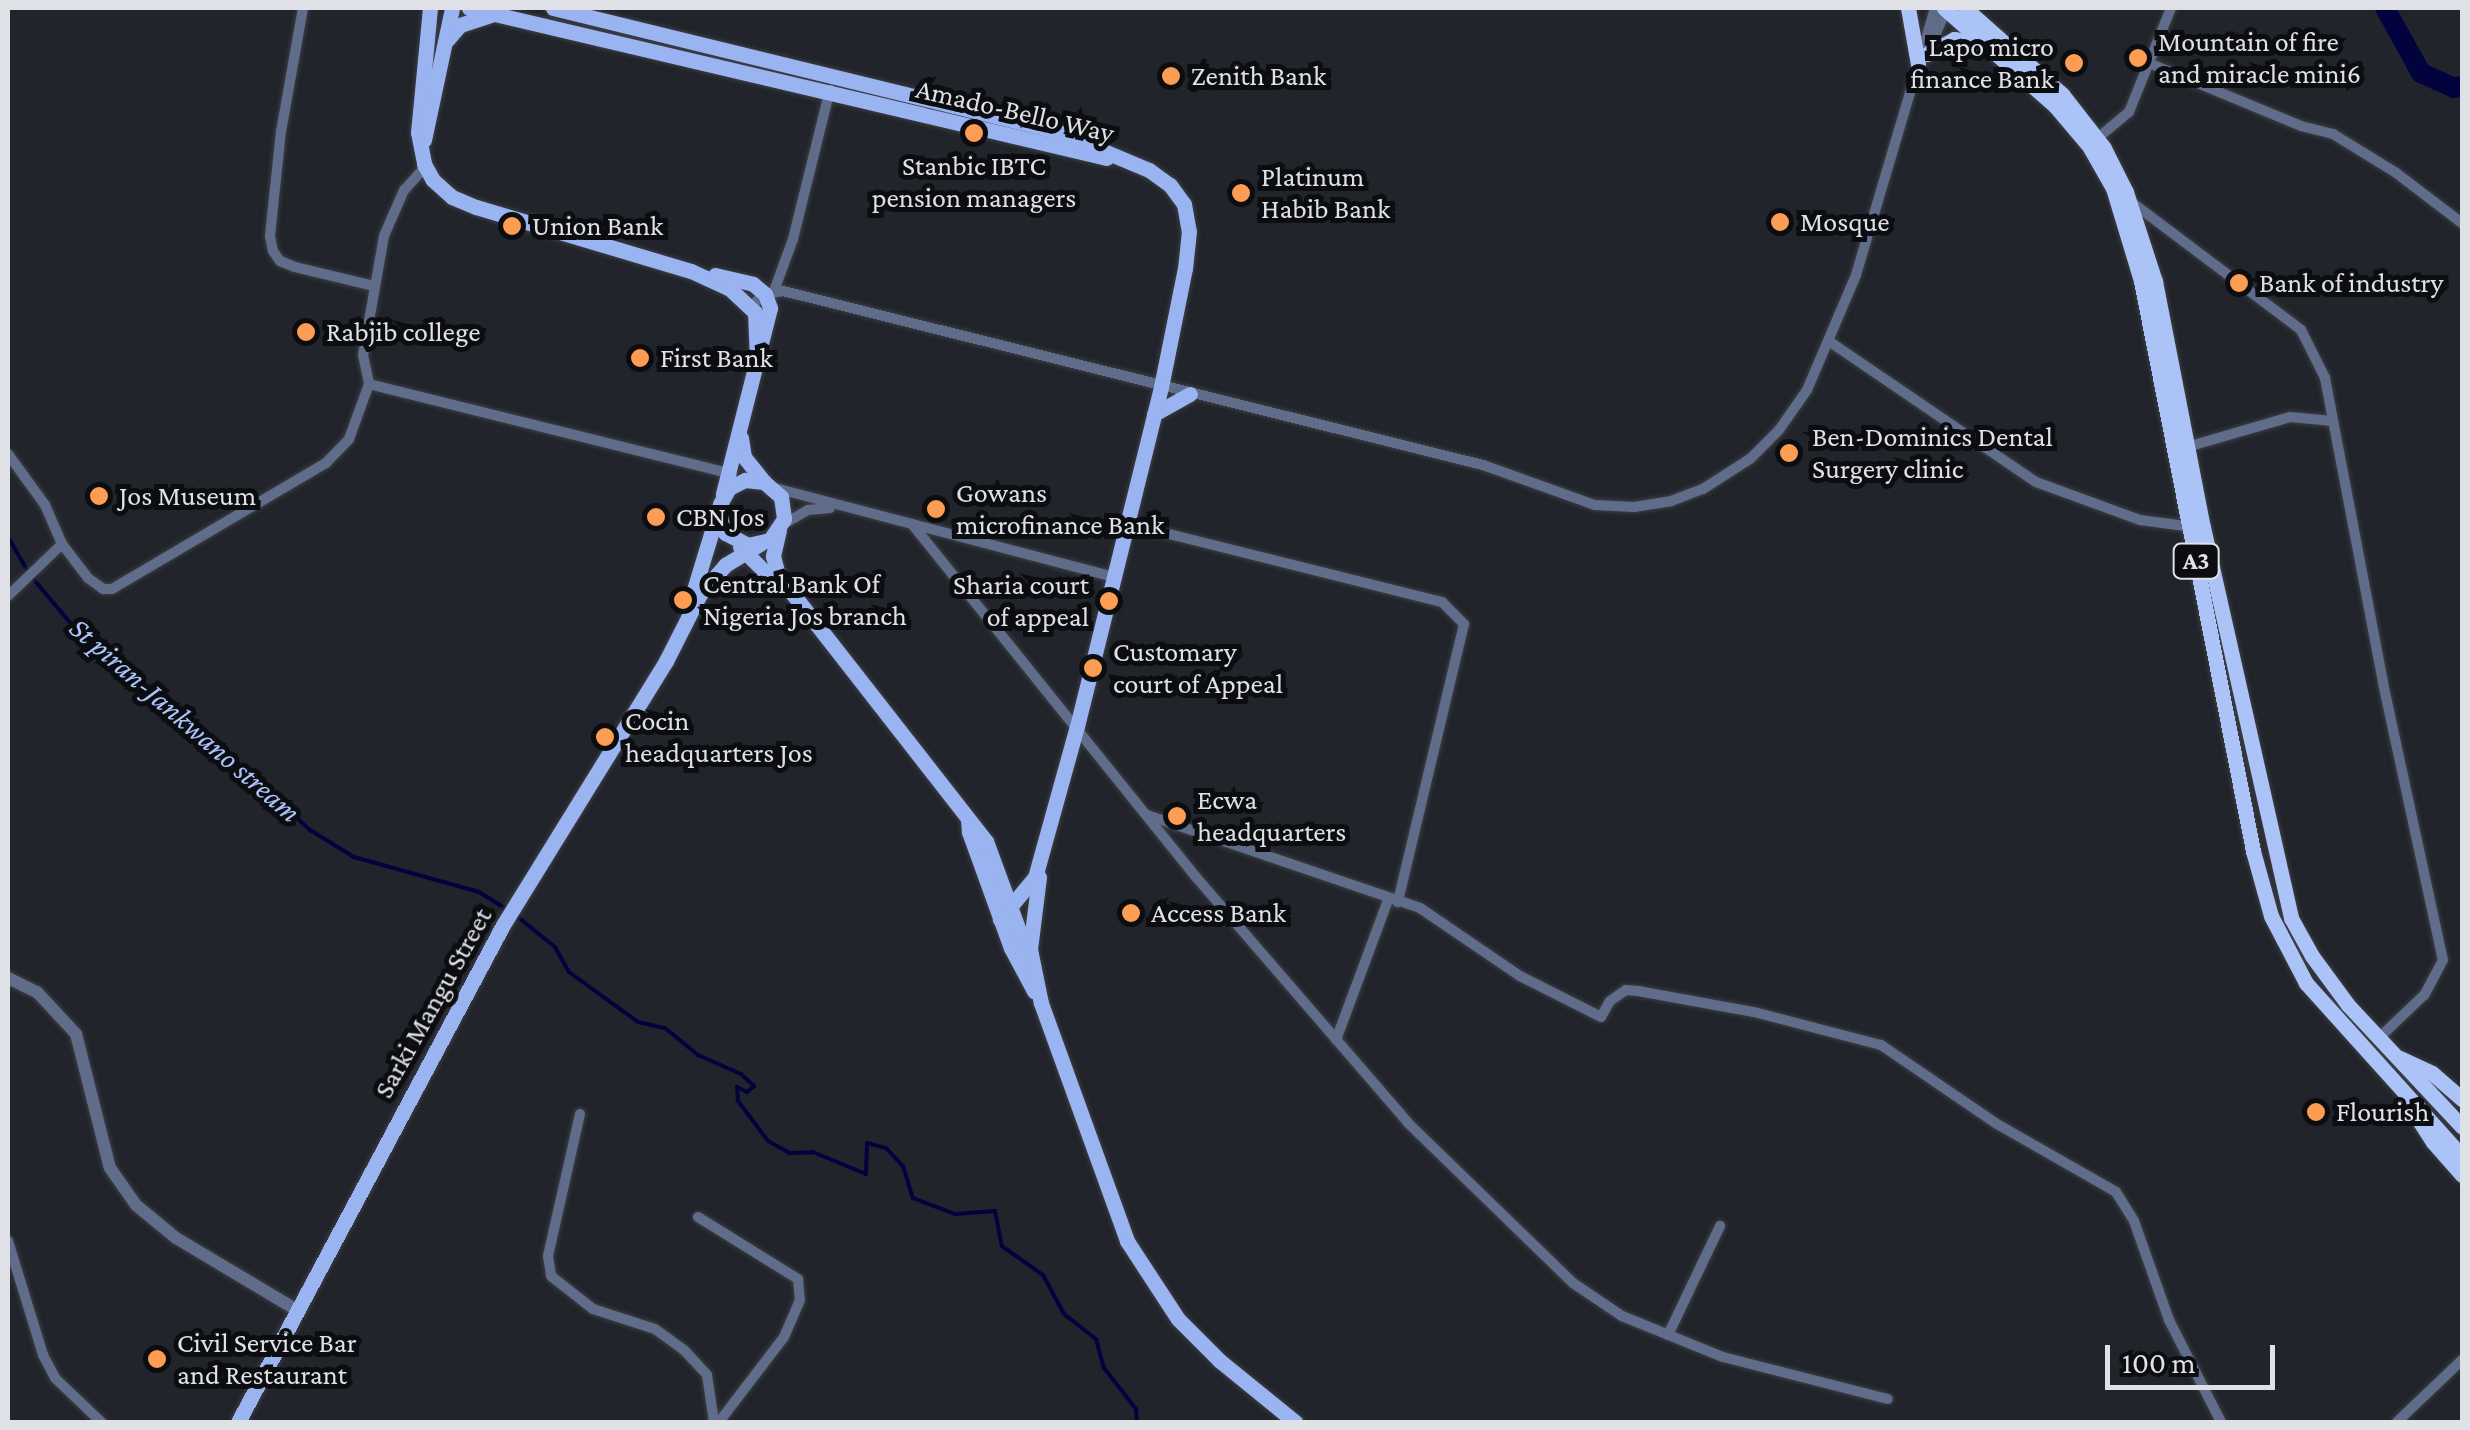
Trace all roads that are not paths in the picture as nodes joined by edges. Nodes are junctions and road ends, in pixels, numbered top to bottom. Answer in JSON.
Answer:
{"nodes":[{"id":1,"x":304,"y":8,"type":"edge"},
{"id":2,"x":414,"y":8,"type":"edge"},
{"id":3,"x":430,"y":8,"type":"edge"},
{"id":4,"x":452,"y":8,"type":"edge"},
{"id":5,"x":469,"y":8,"type":"edge"},
{"id":6,"x":553,"y":8,"type":"edge"},
{"id":7,"x":1908,"y":8,"type":"edge"},
{"id":8,"x":1943,"y":8,"type":"edge"},
{"id":9,"x":1965,"y":8,"type":"edge"},
{"id":10,"x":2171,"y":8,"type":"edge"},
{"id":11,"x":498,"y":15,"type":"junction"},
{"id":12,"x":426,"y":40,"type":"junction"},
{"id":13,"x":445,"y":44,"type":"junction"},
{"id":14,"x":2001,"y":55,"type":"junction"},
{"id":15,"x":1923,"y":59,"type":"junction"},
{"id":16,"x":2149,"y":63,"type":"junction"},
{"id":17,"x":834,"y":76,"type":"junction"},
{"id":18,"x":829,"y":94,"type":"junction"},
{"id":19,"x":2093,"y":142,"type":"junction"},
{"id":20,"x":423,"y":160,"type":"junction"},
{"id":21,"x":1136,"y":165,"type":"junction"},
{"id":22,"x":2129,"y":200,"type":"junction"},
{"id":23,"x":2462,"y":223,"type":"edge"},
{"id":24,"x":691,"y":271,"type":"junction"},
{"id":25,"x":374,"y":286,"type":"junction"},
{"id":26,"x":769,"y":292,"type":"junction"},
{"id":27,"x":751,"y":306,"type":"junction"},
{"id":28,"x":1830,"y":342,"type":"junction"},
{"id":29,"x":757,"y":359,"type":"junction"},
{"id":30,"x":370,"y":384,"type":"junction"},
{"id":31,"x":1161,"y":387,"type":"junction"},
{"id":32,"x":1190,"y":394,"type":"junction"},
{"id":33,"x":1154,"y":414,"type":"junction"},
{"id":34,"x":2333,"y":421,"type":"junction"},
{"id":35,"x":740,"y":429,"type":"junction"},
{"id":36,"x":2188,"y":448,"type":"junction"},
{"id":37,"x":8,"y":454,"type":"edge"},
{"id":38,"x":728,"y":473,"type":"junction"},
{"id":39,"x":764,"y":483,"type":"junction"},
{"id":40,"x":720,"y":504,"type":"junction"},
{"id":41,"x":836,"y":508,"type":"junction"},
{"id":42,"x":1125,"y":523,"type":"junction"},
{"id":43,"x":912,"y":524,"type":"junction"},
{"id":44,"x":781,"y":527,"type":"junction"},
{"id":45,"x":2196,"y":527,"type":"junction"},
{"id":46,"x":62,"y":544,"type":"junction"},
{"id":47,"x":746,"y":546,"type":"junction"},
{"id":48,"x":1111,"y":576,"type":"junction"},
{"id":49,"x":8,"y":596,"type":"edge"},
{"id":50,"x":793,"y":598,"type":"junction"},
{"id":51,"x":687,"y":617,"type":"junction"},
{"id":52,"x":1077,"y":726,"type":"junction"},
{"id":53,"x":1146,"y":815,"type":"junction"},
{"id":54,"x":1045,"y":850,"type":"junction"},
{"id":55,"x":1393,"y":901,"type":"junction"},
{"id":56,"x":1006,"y":912,"type":"junction"},
{"id":57,"x":1035,"y":977,"type":"junction"},
{"id":58,"x":8,"y":978,"type":"edge"},
{"id":59,"x":1041,"y":1003,"type":"junction"},
{"id":60,"x":1336,"y":1040,"type":"junction"},
{"id":61,"x":2378,"y":1040,"type":"junction"},
{"id":62,"x":2391,"y":1054,"type":"junction"},
{"id":63,"x":2406,"y":1095,"type":"junction"},
{"id":64,"x":2462,"y":1099,"type":"edge"},
{"id":65,"x":580,"y":1114,"type":"dead end"},
{"id":66,"x":2457,"y":1121,"type":"edge"},
{"id":67,"x":2462,"y":1156,"type":"edge"},
{"id":68,"x":2462,"y":1174,"type":"edge"},
{"id":69,"x":698,"y":1217,"type":"dead end"},
{"id":70,"x":1720,"y":1226,"type":"dead end"},
{"id":71,"x":8,"y":1240,"type":"edge"},
{"id":72,"x":298,"y":1310,"type":"junction"},
{"id":73,"x":1668,"y":1335,"type":"junction"},
{"id":74,"x":2462,"y":1360,"type":"edge"},
{"id":75,"x":1888,"y":1399,"type":"dead end"},
{"id":76,"x":102,"y":1422,"type":"edge"},
{"id":77,"x":238,"y":1422,"type":"edge"},
{"id":78,"x":717,"y":1422,"type":"edge"},
{"id":79,"x":1295,"y":1422,"type":"edge"},
{"id":80,"x":2222,"y":1422,"type":"edge"},
{"id":81,"x":2397,"y":1422,"type":"edge"}],
"edges":[{"from":1,"to":25,"type":"street"},
{"from":2,"to":12,"type":"main road"},
{"from":3,"to":12,"type":"main road"},
{"from":4,"to":13,"type":"main road"},
{"from":5,"to":11,"type":"main road","name":"Amado-Bello Way"},
{"from":6,"to":17,"type":"main road","name":"Amado-Bello Way"},
{"from":7,"to":15,"type":"highway"},
{"from":8,"to":14,"type":"highway","number":"A3"},
{"from":8,"to":15,"type":"street"},
{"from":9,"to":19,"type":"highway","number":"A3"},
{"from":10,"to":16,"type":"street"},
{"from":11,"to":13,"type":"main road"},
{"from":11,"to":18,"type":"main road","name":"Amado-Bello Way"},
{"from":12,"to":20,"type":"main road"},
{"from":13,"to":20,"type":"main road"},
{"from":14,"to":15,"type":"highway"},
{"from":14,"to":19,"type":"highway","number":"A3"},
{"from":15,"to":28,"type":"street"},
{"from":16,"to":19,"type":"street"},
{"from":16,"to":23,"type":"street"},
{"from":17,"to":18,"type":"street"},
{"from":17,"to":21,"type":"main road","name":"Amado-Bello Way"},
{"from":18,"to":21,"type":"main road","name":"Amado-Bello Way"},
{"from":18,"to":26,"type":"street"},
{"from":19,"to":22,"type":"highway","number":"A3"},
{"from":19,"to":45,"type":"highway","number":"A3"},
{"from":20,"to":24,"type":"main road"},
{"from":20,"to":25,"type":"street"},
{"from":21,"to":31,"type":"main road"},
{"from":22,"to":34,"type":"street"},
{"from":22,"to":36,"type":"highway","number":"A3"},
{"from":24,"to":26,"type":"main road"},
{"from":24,"to":27,"type":"main road"},
{"from":25,"to":30,"type":"street"},
{"from":26,"to":27,"type":"street"},
{"from":26,"to":29,"type":"main road"},
{"from":26,"to":31,"type":"street"},
{"from":27,"to":29,"type":"main road"},
{"from":28,"to":32,"type":"street"},
{"from":28,"to":45,"type":"street"},
{"from":29,"to":35,"type":"main road"},
{"from":30,"to":38,"type":"street"},
{"from":30,"to":46,"type":"street"},
{"from":31,"to":32,"type":"street"},
{"from":31,"to":33,"type":"main road"},
{"from":32,"to":33,"type":"main road"},
{"from":33,"to":42,"type":"main road"},
{"from":34,"to":36,"type":"street"},
{"from":34,"to":61,"type":"street"},
{"from":35,"to":38,"type":"main road"},
{"from":35,"to":39,"type":"main road"},
{"from":36,"to":45,"type":"highway","number":"A3"},
{"from":37,"to":46,"type":"street"},
{"from":38,"to":39,"type":"street"},
{"from":38,"to":40,"type":"main road"},
{"from":39,"to":40,"type":"main road"},
{"from":39,"to":41,"type":"street"},
{"from":39,"to":44,"type":"main road"},
{"from":40,"to":47,"type":"main road"},
{"from":40,"to":51,"type":"main road"},
{"from":41,"to":43,"type":"street"},
{"from":41,"to":44,"type":"street"},
{"from":42,"to":48,"type":"main road"},
{"from":42,"to":55,"type":"street"},
{"from":43,"to":48,"type":"street"},
{"from":43,"to":52,"type":"street"},
{"from":44,"to":47,"type":"main road"},
{"from":44,"to":50,"type":"main road"},
{"from":45,"to":61,"type":"highway","number":"A3"},
{"from":45,"to":63,"type":"highway","number":"A3"},
{"from":46,"to":49,"type":"street"},
{"from":47,"to":50,"type":"main road"},
{"from":47,"to":51,"type":"main road"},
{"from":48,"to":52,"type":"main road"},
{"from":50,"to":56,"type":"main road"},
{"from":51,"to":72,"type":"main road","name":"Sarki Mangu Street"},
{"from":52,"to":53,"type":"street"},
{"from":52,"to":54,"type":"main road"},
{"from":53,"to":55,"type":"street"},
{"from":53,"to":60,"type":"street"},
{"from":54,"to":56,"type":"main road"},
{"from":54,"to":57,"type":"main road"},
{"from":55,"to":60,"type":"street"},
{"from":55,"to":80,"type":"street"},
{"from":56,"to":57,"type":"main road"},
{"from":56,"to":59,"type":"main road"},
{"from":57,"to":59,"type":"main road"},
{"from":58,"to":72,"type":"street"},
{"from":59,"to":79,"type":"main road"},
{"from":60,"to":73,"type":"street"},
{"from":61,"to":62,"type":"highway","number":"A3"},
{"from":62,"to":64,"type":"highway"},
{"from":62,"to":66,"type":"highway","number":"A3"},
{"from":63,"to":67,"type":"highway","number":"A3"},
{"from":63,"to":68,"type":"highway"},
{"from":65,"to":78,"type":"street"},
{"from":69,"to":78,"type":"street"},
{"from":70,"to":73,"type":"street"},
{"from":71,"to":76,"type":"street"},
{"from":72,"to":77,"type":"main road","name":"Sarki Mangu Street"},
{"from":73,"to":75,"type":"street"},
{"from":74,"to":81,"type":"street"}]}
